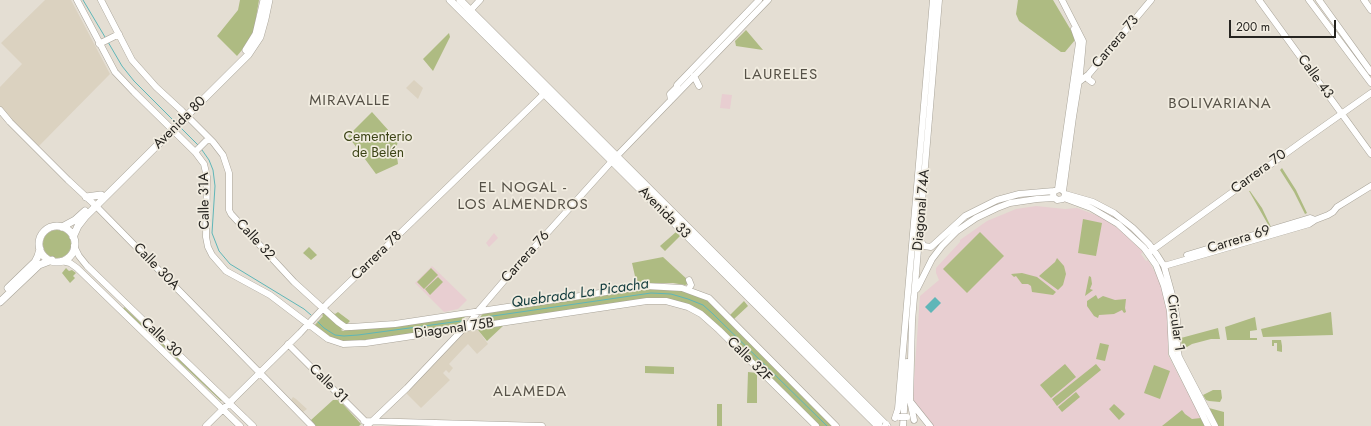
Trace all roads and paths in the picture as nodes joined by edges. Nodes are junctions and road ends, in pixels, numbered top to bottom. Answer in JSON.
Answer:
{"nodes":[{"id":1,"x":77,"y":0,"type":"edge"},
{"id":2,"x":101,"y":0,"type":"edge"},
{"id":3,"x":264,"y":0,"type":"edge"},
{"id":4,"x":269,"y":0,"type":"edge"},
{"id":5,"x":450,"y":0,"type":"edge"},
{"id":6,"x":460,"y":0,"type":"edge"},
{"id":7,"x":480,"y":0,"type":"edge"},
{"id":8,"x":759,"y":0,"type":"edge"},
{"id":9,"x":768,"y":0,"type":"edge"},
{"id":10,"x":933,"y":0,"type":"edge"},
{"id":11,"x":939,"y":0,"type":"edge"},
{"id":12,"x":1057,"y":0,"type":"edge"},
{"id":13,"x":1062,"y":0,"type":"edge"},
{"id":14,"x":1151,"y":0,"type":"edge"},
{"id":15,"x":1259,"y":0,"type":"edge"},
{"id":16,"x":1309,"y":0,"type":"edge"},
{"id":17,"x":1319,"y":0,"type":"edge"},
{"id":18,"x":1364,"y":0,"type":"edge"},
{"id":19,"x":1371,"y":10,"type":"edge"},
{"id":20,"x":468,"y":13,"type":"junction"},
{"id":21,"x":117,"y":35,"type":"junction"},
{"id":22,"x":100,"y":43,"type":"junction"},
{"id":23,"x":1371,"y":72,"type":"edge"},
{"id":24,"x":694,"y":76,"type":"junction"},
{"id":25,"x":1088,"y":76,"type":"junction"},
{"id":26,"x":1092,"y":82,"type":"dead end"},
{"id":27,"x":1077,"y":83,"type":"junction"},
{"id":28,"x":1371,"y":83,"type":"edge"},
{"id":29,"x":699,"y":86,"type":"dead end"},
{"id":30,"x":547,"y":91,"type":"junction"},
{"id":31,"x":1371,"y":94,"type":"edge"},
{"id":32,"x":671,"y":100,"type":"junction"},
{"id":33,"x":0,"y":110,"type":"edge"},
{"id":34,"x":1342,"y":114,"type":"junction"},
{"id":35,"x":183,"y":117,"type":"junction"},
{"id":36,"x":173,"y":127,"type":"junction"},
{"id":37,"x":209,"y":138,"type":"junction"},
{"id":38,"x":198,"y":149,"type":"junction"},
{"id":39,"x":1371,"y":154,"type":"edge"},
{"id":40,"x":615,"y":159,"type":"junction"},
{"id":41,"x":1371,"y":186,"type":"edge"},
{"id":42,"x":1061,"y":192,"type":"junction"},
{"id":43,"x":101,"y":195,"type":"junction"},
{"id":44,"x":86,"y":197,"type":"junction"},
{"id":45,"x":1054,"y":198,"type":"junction"},
{"id":46,"x":95,"y":204,"type":"junction"},
{"id":47,"x":985,"y":205,"type":"junction"},
{"id":48,"x":985,"y":213,"type":"junction"},
{"id":49,"x":62,"y":227,"type":"junction"},
{"id":50,"x":949,"y":234,"type":"junction"},
{"id":51,"x":73,"y":237,"type":"junction"},
{"id":52,"x":920,"y":237,"type":"junction"},
{"id":53,"x":74,"y":246,"type":"junction"},
{"id":54,"x":40,"y":249,"type":"junction"},
{"id":55,"x":1151,"y":251,"type":"junction"},
{"id":56,"x":52,"y":260,"type":"junction"},
{"id":57,"x":62,"y":260,"type":"junction"},
{"id":58,"x":1163,"y":264,"type":"junction"},
{"id":59,"x":689,"y":280,"type":"dead end"},
{"id":60,"x":688,"y":290,"type":"junction"},
{"id":61,"x":916,"y":291,"type":"junction"},
{"id":62,"x":0,"y":296,"type":"edge"},
{"id":63,"x":709,"y":298,"type":"joint"},
{"id":64,"x":0,"y":302,"type":"edge"},
{"id":65,"x":677,"y":303,"type":"joint"},
{"id":66,"x":322,"y":309,"type":"junction"},
{"id":67,"x":476,"y":313,"type":"junction"},
{"id":68,"x":912,"y":321,"type":"junction"},
{"id":69,"x":309,"y":324,"type":"junction"},
{"id":70,"x":466,"y":325,"type":"junction"},
{"id":71,"x":347,"y":327,"type":"joint"},
{"id":72,"x":288,"y":344,"type":"junction"},
{"id":73,"x":815,"y":365,"type":"junction"},
{"id":74,"x":259,"y":372,"type":"junction"},
{"id":75,"x":910,"y":400,"type":"junction"},
{"id":76,"x":229,"y":403,"type":"junction"},
{"id":77,"x":223,"y":409,"type":"junction"},
{"id":78,"x":380,"y":413,"type":"junction"},
{"id":79,"x":897,"y":417,"type":"junction"},
{"id":80,"x":914,"y":420,"type":"junction"},
{"id":81,"x":385,"y":421,"type":"junction"},
{"id":82,"x":368,"y":424,"type":"edge"},
{"id":83,"x":887,"y":424,"type":"edge"},
{"id":84,"x":206,"y":426,"type":"edge"},
{"id":85,"x":240,"y":426,"type":"edge"},
{"id":86,"x":252,"y":426,"type":"edge"},
{"id":87,"x":312,"y":426,"type":"edge"},
{"id":88,"x":542,"y":426,"type":"edge"},
{"id":89,"x":816,"y":426,"type":"edge"},
{"id":90,"x":836,"y":426,"type":"edge"},
{"id":91,"x":870,"y":426,"type":"edge"},
{"id":92,"x":878,"y":426,"type":"edge"},
{"id":93,"x":903,"y":426,"type":"edge"},
{"id":94,"x":920,"y":426,"type":"edge"},
{"id":95,"x":930,"y":426,"type":"edge"},
{"id":96,"x":1208,"y":426,"type":"edge"},
{"id":97,"x":1215,"y":426,"type":"edge"}],
"edges":[{"from":1,"to":22,"type":"street","name":"Calle 31A"},
{"from":2,"to":21,"type":"street","name":"Calle 32"},
{"from":3,"to":35,"type":"main road","name":"Avenida 80"},
{"from":4,"to":35,"type":"main road","name":"Avenida 80"},
{"from":5,"to":20,"type":"main road","name":"Avenida 33"},
{"from":6,"to":20,"type":"main road","name":"Avenida 33"},
{"from":7,"to":20,"type":"street"},
{"from":8,"to":32,"type":"street","name":"Carrera 76"},
{"from":9,"to":24,"type":"street","name":"Carrera 76"},
{"from":10,"to":79,"type":"street","name":"Diagonal 74A"},
{"from":11,"to":52,"type":"street","name":"Diagonal 74A"},
{"from":12,"to":27,"type":"street"},
{"from":13,"to":27,"type":"street"},
{"from":14,"to":25,"type":"street","name":"Carrera 73"},
{"from":15,"to":34,"type":"street","name":"Calle 43"},
{"from":16,"to":28,"type":"street"},
{"from":17,"to":23,"type":"street"},
{"from":18,"to":19,"type":"street"},
{"from":20,"to":30,"type":"main road","name":"Avenida 33"},
{"from":21,"to":22,"type":"street"},
{"from":21,"to":35,"type":"street","name":"Calle 32"},
{"from":22,"to":36,"type":"street","name":"Calle 31A"},
{"from":24,"to":29,"type":"street"},
{"from":24,"to":32,"type":"street","name":"Carrera 76"},
{"from":25,"to":26,"type":"street"},
{"from":25,"to":27,"type":"street","name":"Carrera 73"},
{"from":27,"to":42,"type":"street"},
{"from":30,"to":40,"type":"main road","name":"Avenida 33"},
{"from":30,"to":66,"type":"street","name":"Carrera 78"},
{"from":31,"to":34,"type":"street","name":"Carrera 70"},
{"from":32,"to":40,"type":"street","name":"Carrera 76"},
{"from":33,"to":44,"type":"street","name":"Calle 30A"},
{"from":34,"to":39,"type":"street","name":"Calle 43"},
{"from":34,"to":55,"type":"street","name":"Carrera 70"},
{"from":35,"to":36,"type":"main road","name":"Avenida 80"},
{"from":35,"to":37,"type":"street","name":"Calle 32"},
{"from":36,"to":38,"type":"street","name":"Calle 31A"},
{"from":36,"to":43,"type":"main road","name":"Avenida 80"},
{"from":36,"to":46,"type":"main road","name":"Avenida 80"},
{"from":37,"to":38,"type":"street"},
{"from":37,"to":66,"type":"street","name":"Calle 32"},
{"from":38,"to":69,"type":"street","name":"Calle 31A"},
{"from":40,"to":67,"type":"street","name":"Carrera 76"},
{"from":40,"to":73,"type":"main road","name":"Avenida 33"},
{"from":40,"to":83,"type":"main road","name":"Avenida 33"},
{"from":41,"to":58,"type":"street","name":"Carrera 69"},
{"from":42,"to":45,"type":"street"},
{"from":42,"to":45,"type":"street","name":"Circular 1"},
{"from":42,"to":47,"type":"street","name":"Circular 1"},
{"from":42,"to":55,"type":"street","name":"Circular 1"},
{"from":43,"to":44,"type":"main road"},
{"from":43,"to":46,"type":"main road","name":"Avenida 80"},
{"from":44,"to":46,"type":"street","name":"Calle 30A"},
{"from":45,"to":48,"type":"street","name":"Circular 1"},
{"from":46,"to":49,"type":"main road","name":"Avenida 80"},
{"from":46,"to":51,"type":"main road","name":"Avenida 80"},
{"from":46,"to":74,"type":"street","name":"Calle 30A"},
{"from":47,"to":48,"type":"street"},
{"from":47,"to":50,"type":"street","name":"Circular 1"},
{"from":48,"to":50,"type":"street","name":"Circular 1"},
{"from":49,"to":51,"type":"main road"},
{"from":49,"to":54,"type":"main road"},
{"from":50,"to":52,"type":"street","name":"Circular 1"},
{"from":50,"to":61,"type":"street","name":"Circular 1"},
{"from":51,"to":53,"type":"main road"},
{"from":52,"to":61,"type":"street","name":"Diagonal 74A"},
{"from":53,"to":57,"type":"main road"},
{"from":53,"to":76,"type":"street","name":"Calle 30"},
{"from":54,"to":56,"type":"main road"},
{"from":54,"to":62,"type":"main road"},
{"from":55,"to":58,"type":"street","name":"Circular 1"},
{"from":55,"to":96,"type":"street","name":"Circular 1"},
{"from":56,"to":57,"type":"main road"},
{"from":56,"to":64,"type":"main road"},
{"from":57,"to":77,"type":"street","name":"Calle 30"},
{"from":58,"to":97,"type":"street","name":"Circular 1"},
{"from":59,"to":60,"type":"street"},
{"from":60,"to":63,"type":"street","name":"Diagonal 75B"},
{"from":60,"to":67,"type":"street","name":"Diagonal 75B"},
{"from":61,"to":68,"type":"street","name":"Diagonal 74A"},
{"from":63,"to":90,"type":"street","name":"Calle 32F"},
{"from":65,"to":70,"type":"street","name":"Diagonal 75B"},
{"from":65,"to":89,"type":"street","name":"Calle 32F"},
{"from":66,"to":69,"type":"street","name":"Carrera 78"},
{"from":66,"to":71,"type":"street","name":"Calle 32"},
{"from":67,"to":70,"type":"street","name":"Carrera 76"},
{"from":67,"to":71,"type":"street","name":"Diagonal 75B"},
{"from":68,"to":75,"type":"street","name":"Diagonal 74A"},
{"from":68,"to":93,"type":"street"},
{"from":69,"to":70,"type":"street","name":"Diagonal 75B"},
{"from":69,"to":72,"type":"street","name":"Carrera 78"},
{"from":70,"to":78,"type":"street","name":"Carrera 76"},
{"from":72,"to":74,"type":"street","name":"Carrera 78"},
{"from":72,"to":82,"type":"street","name":"Calle 31"},
{"from":73,"to":91,"type":"main road"},
{"from":73,"to":92,"type":"main road","name":"Avenida 33"},
{"from":74,"to":76,"type":"street","name":"Carrera 78"},
{"from":74,"to":87,"type":"street","name":"Calle 30A"},
{"from":75,"to":80,"type":"street","name":"Diagonal 74A"},
{"from":75,"to":95,"type":"street"},
{"from":76,"to":77,"type":"street","name":"Carrera 78"},
{"from":76,"to":86,"type":"street","name":"Calle 30"},
{"from":77,"to":84,"type":"street","name":"Carrera 78"},
{"from":77,"to":85,"type":"street","name":"Calle 30"},
{"from":78,"to":81,"type":"street"},
{"from":78,"to":82,"type":"street","name":"Carrera 76"},
{"from":79,"to":80,"type":"street","bridge":true},
{"from":79,"to":83,"type":"street"},
{"from":80,"to":94,"type":"street"},
{"from":81,"to":82,"type":"street"},
{"from":81,"to":88,"type":"street"}]}
